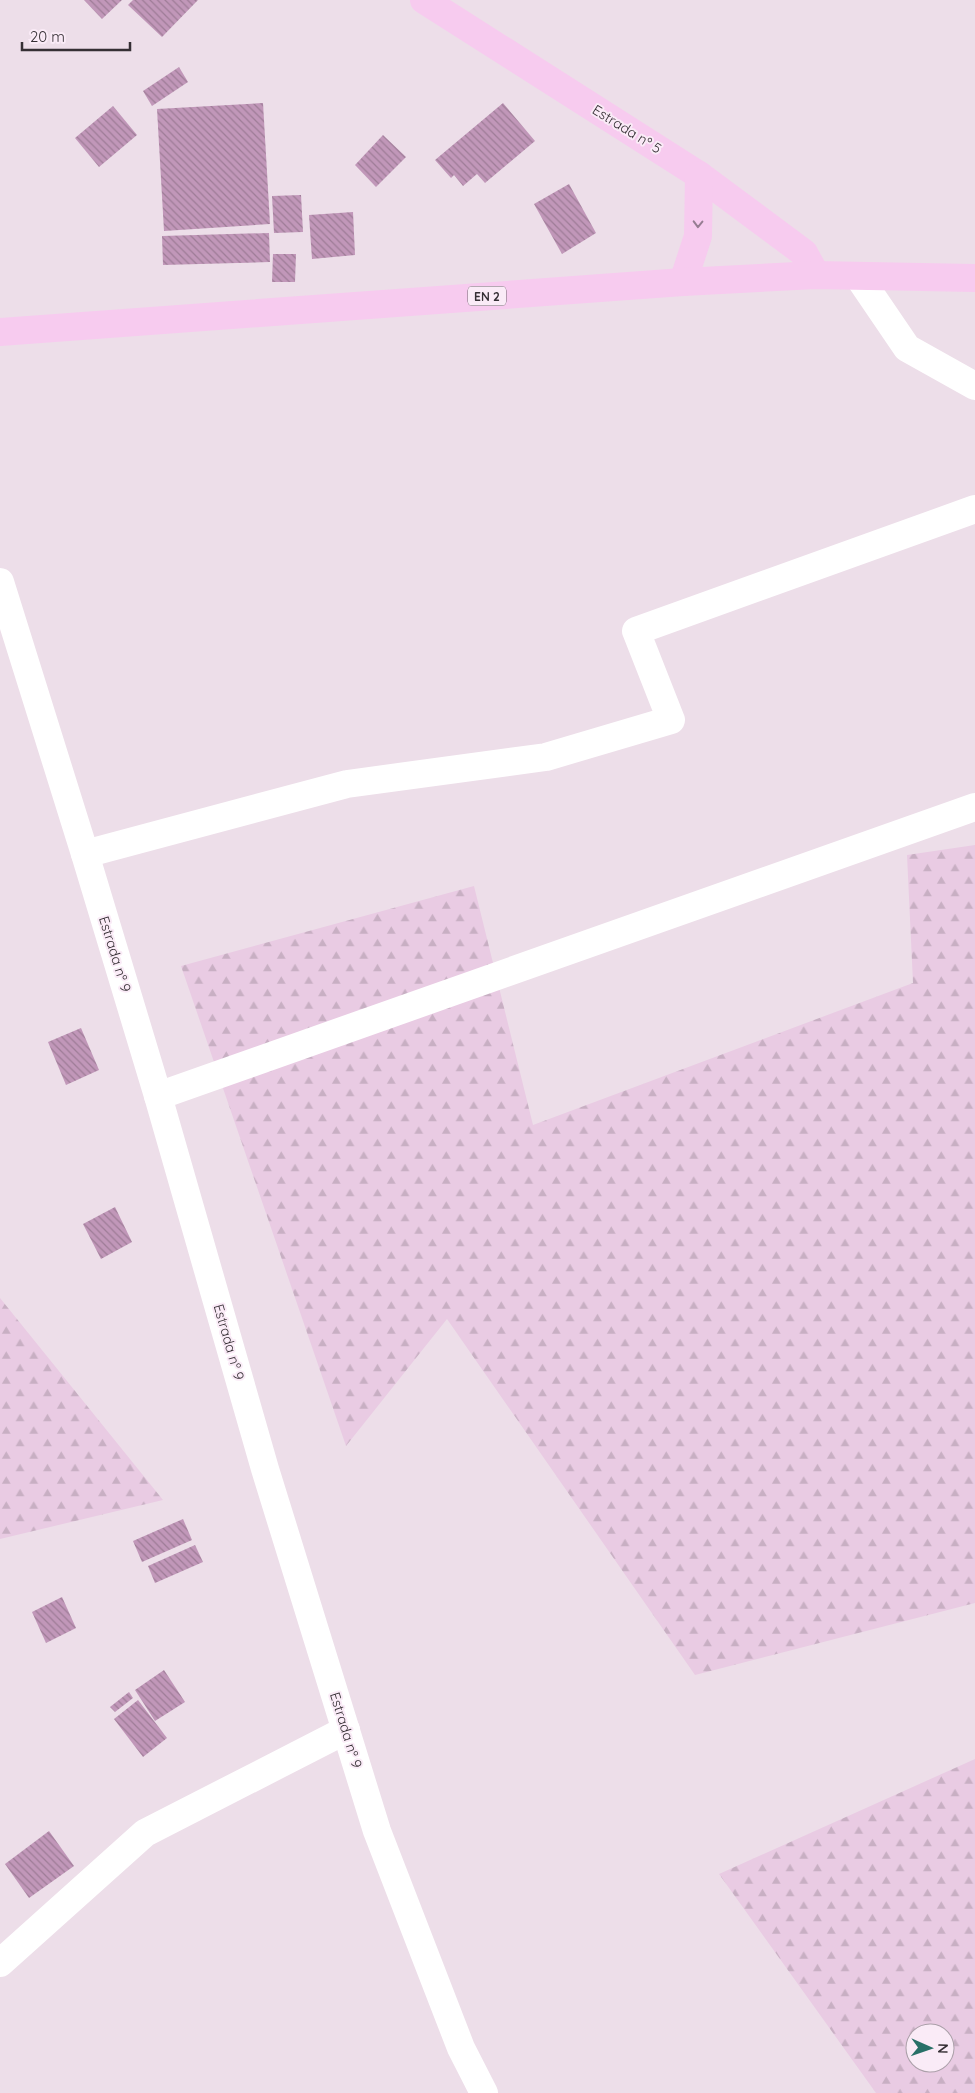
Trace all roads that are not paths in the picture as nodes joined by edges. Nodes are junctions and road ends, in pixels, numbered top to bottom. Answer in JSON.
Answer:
{"nodes":[{"id":1,"x":424,"y":0,"type":"edge"},
{"id":2,"x":699,"y":175,"type":"junction"},
{"id":3,"x":816,"y":275,"type":"junction"},
{"id":4,"x":858,"y":276,"type":"junction"},
{"id":5,"x":975,"y":278,"type":"edge"},
{"id":6,"x":683,"y":282,"type":"junction"},
{"id":7,"x":0,"y":332,"type":"edge"},
{"id":8,"x":975,"y":386,"type":"edge"},
{"id":9,"x":975,"y":509,"type":"edge"},
{"id":10,"x":0,"y":582,"type":"edge"},
{"id":11,"x":975,"y":807,"type":"edge"},
{"id":12,"x":84,"y":854,"type":"junction"},
{"id":13,"x":158,"y":1096,"type":"junction"},
{"id":14,"x":346,"y":1730,"type":"junction"},
{"id":15,"x":0,"y":1963,"type":"edge"},
{"id":16,"x":484,"y":2093,"type":"edge"}],
"edges":[{"from":1,"to":2,"type":"main road","name":"Estrada nº 5"},
{"from":2,"to":3,"type":"main road","name":"Estrada nº 5"},
{"from":2,"to":6,"type":"main road","one_way":true},
{"from":3,"to":4,"type":"main road","number":"EN 2"},
{"from":3,"to":6,"type":"main road","number":"EN 2"},
{"from":4,"to":5,"type":"main road","number":"EN 2"},
{"from":4,"to":8,"type":"street"},
{"from":6,"to":7,"type":"main road","number":"EN 2"},
{"from":9,"to":12,"type":"street"},
{"from":10,"to":12,"type":"street","name":"Estrada nº 9"},
{"from":11,"to":13,"type":"street"},
{"from":12,"to":13,"type":"street","name":"Estrada nº 9"},
{"from":13,"to":14,"type":"street","name":"Estrada nº 9"},
{"from":14,"to":15,"type":"street"},
{"from":14,"to":16,"type":"street","name":"Estrada nº 9"}]}
